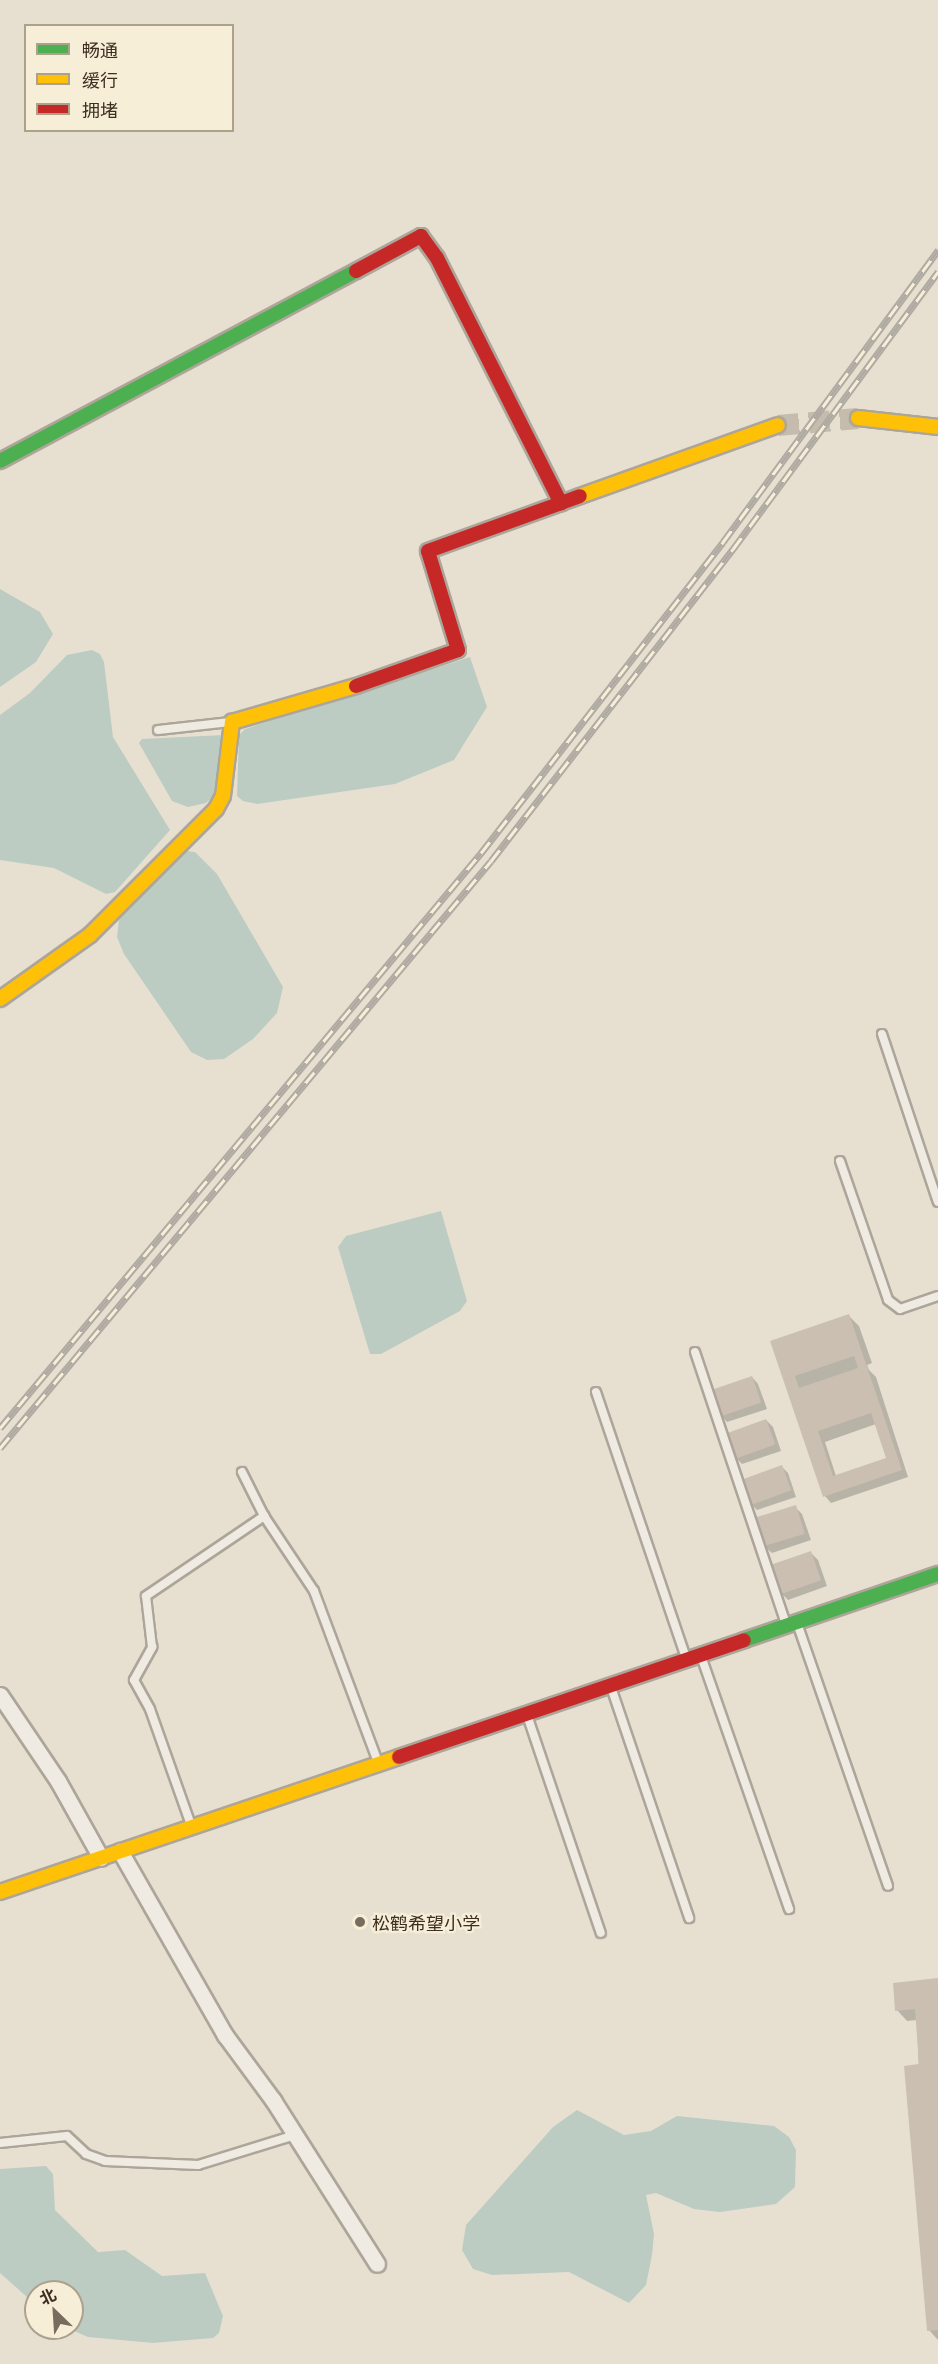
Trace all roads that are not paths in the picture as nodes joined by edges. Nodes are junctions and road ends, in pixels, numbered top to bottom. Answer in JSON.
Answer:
{"nodes":[{"id":1,"x":858,"y":418,"type":"tunnel mouth"},
{"id":2,"x":778,"y":425,"type":"tunnel mouth"},
{"id":3,"x":938,"y":427,"type":"edge"},
{"id":4,"x":0,"y":461,"type":"edge"},
{"id":5,"x":561,"y":503,"type":"junction"},
{"id":6,"x":232,"y":722,"type":"junction"},
{"id":7,"x":158,"y":730,"type":"dead end"},
{"id":8,"x":0,"y":999,"type":"edge"},
{"id":9,"x":882,"y":1034,"type":"dead end"},
{"id":10,"x":840,"y":1161,"type":"dead end"},
{"id":11,"x":938,"y":1202,"type":"edge"},
{"id":12,"x":938,"y":1296,"type":"edge"},
{"id":13,"x":695,"y":1352,"type":"dead end"},
{"id":14,"x":596,"y":1392,"type":"dead end"},
{"id":15,"x":242,"y":1472,"type":"dead end"},
{"id":16,"x":264,"y":1516,"type":"junction"},
{"id":17,"x":938,"y":1574,"type":"edge"},
{"id":18,"x":791,"y":1624,"type":"junction"},
{"id":19,"x":701,"y":1654,"type":"junction"},
{"id":20,"x":687,"y":1659,"type":"junction"},
{"id":21,"x":610,"y":1685,"type":"junction"},
{"id":22,"x":0,"y":1695,"type":"edge"},
{"id":23,"x":526,"y":1713,"type":"junction"},
{"id":24,"x":378,"y":1764,"type":"junction"},
{"id":25,"x":192,"y":1827,"type":"junction"},
{"id":26,"x":120,"y":1851,"type":"junction"},
{"id":27,"x":100,"y":1858,"type":"junction"},
{"id":28,"x":888,"y":1886,"type":"dead end"},
{"id":29,"x":0,"y":1892,"type":"edge"},
{"id":30,"x":789,"y":1909,"type":"dead end"},
{"id":31,"x":689,"y":1918,"type":"dead end"},
{"id":32,"x":601,"y":1933,"type":"dead end"},
{"id":33,"x":295,"y":2135,"type":"junction"},
{"id":34,"x":0,"y":2144,"type":"edge"},
{"id":35,"x":376,"y":2264,"type":"dead end"}],
"edges":[{"from":1,"to":3,"type":"street"},
{"from":2,"to":5,"type":"street"},
{"from":4,"to":5,"type":"street"},
{"from":5,"to":6,"type":"street"},
{"from":6,"to":7,"type":"lane"},
{"from":6,"to":8,"type":"street"},
{"from":9,"to":11,"type":"lane"},
{"from":10,"to":12,"type":"lane"},
{"from":13,"to":18,"type":"lane"},
{"from":14,"to":20,"type":"lane"},
{"from":15,"to":16,"type":"lane"},
{"from":16,"to":24,"type":"lane"},
{"from":16,"to":25,"type":"lane"},
{"from":17,"to":18,"type":"street"},
{"from":18,"to":19,"type":"street"},
{"from":18,"to":28,"type":"lane"},
{"from":19,"to":20,"type":"street"},
{"from":19,"to":30,"type":"lane"},
{"from":20,"to":21,"type":"street"},
{"from":21,"to":23,"type":"street"},
{"from":21,"to":31,"type":"lane"},
{"from":22,"to":27,"type":"street"},
{"from":23,"to":24,"type":"street"},
{"from":23,"to":32,"type":"lane"},
{"from":24,"to":25,"type":"street"},
{"from":25,"to":26,"type":"street"},
{"from":26,"to":27,"type":"street"},
{"from":26,"to":33,"type":"street"},
{"from":27,"to":29,"type":"street"},
{"from":33,"to":34,"type":"lane"},
{"from":33,"to":35,"type":"street"}]}
